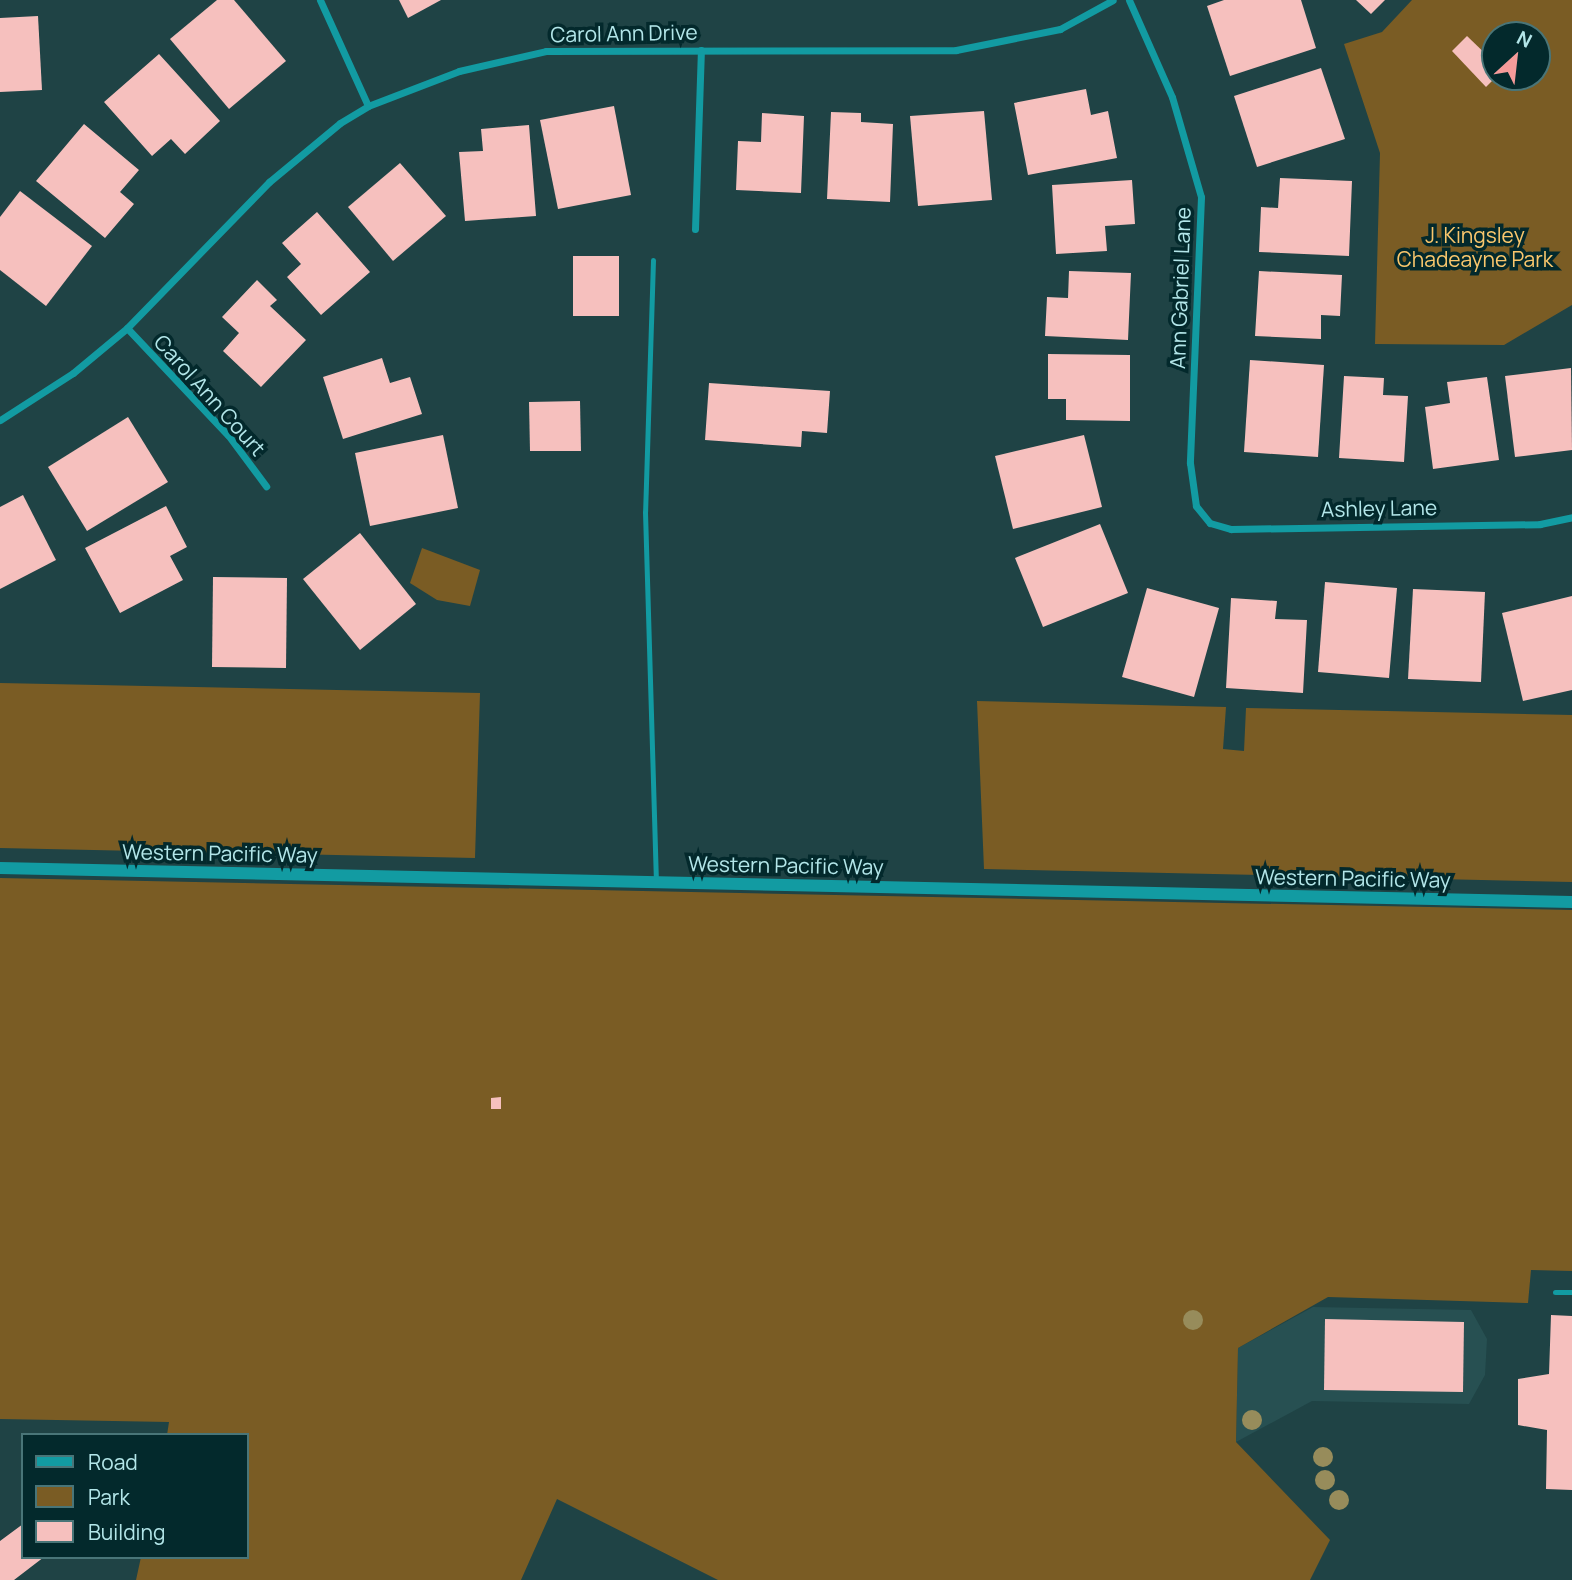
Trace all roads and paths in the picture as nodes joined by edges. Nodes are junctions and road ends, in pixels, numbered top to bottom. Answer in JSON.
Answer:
{"nodes":[{"id":1,"x":320,"y":0,"type":"edge"},
{"id":2,"x":1113,"y":0,"type":"edge"},
{"id":3,"x":1129,"y":0,"type":"edge"},
{"id":4,"x":701,"y":50,"type":"junction"},
{"id":5,"x":368,"y":106,"type":"junction"},
{"id":6,"x":695,"y":229,"type":"dead end"},
{"id":7,"x":653,"y":260,"type":"dead end"},
{"id":8,"x":127,"y":328,"type":"junction"},
{"id":9,"x":0,"y":420,"type":"edge"},
{"id":10,"x":266,"y":486,"type":"dead end"},
{"id":11,"x":1196,"y":506,"type":"joint"},
{"id":12,"x":1572,"y":517,"type":"edge"},
{"id":13,"x":0,"y":868,"type":"edge"},
{"id":14,"x":656,"y":882,"type":"junction"},
{"id":15,"x":1572,"y":902,"type":"edge"},
{"id":16,"x":1555,"y":1292,"type":"dead end"},
{"id":17,"x":1572,"y":1292,"type":"edge"}],
"edges":[{"from":1,"to":5,"type":"street"},
{"from":2,"to":4,"type":"street","name":"Carol Ann Drive"},
{"from":3,"to":11,"type":"street","name":"Ann Gabriel Lane"},
{"from":4,"to":5,"type":"street","name":"Carol Ann Drive"},
{"from":4,"to":6,"type":"street"},
{"from":5,"to":8,"type":"street","name":"Carol Ann Drive"},
{"from":7,"to":14,"type":"lane"},
{"from":8,"to":9,"type":"street","name":"Carol Ann Drive"},
{"from":8,"to":10,"type":"street","name":"Carol Ann Court"},
{"from":11,"to":12,"type":"street","name":"Ashley Lane"},
{"from":13,"to":14,"type":"street","name":"Western Pacific Way"},
{"from":14,"to":15,"type":"street","name":"Western Pacific Way"},
{"from":16,"to":17,"type":"lane"}]}
